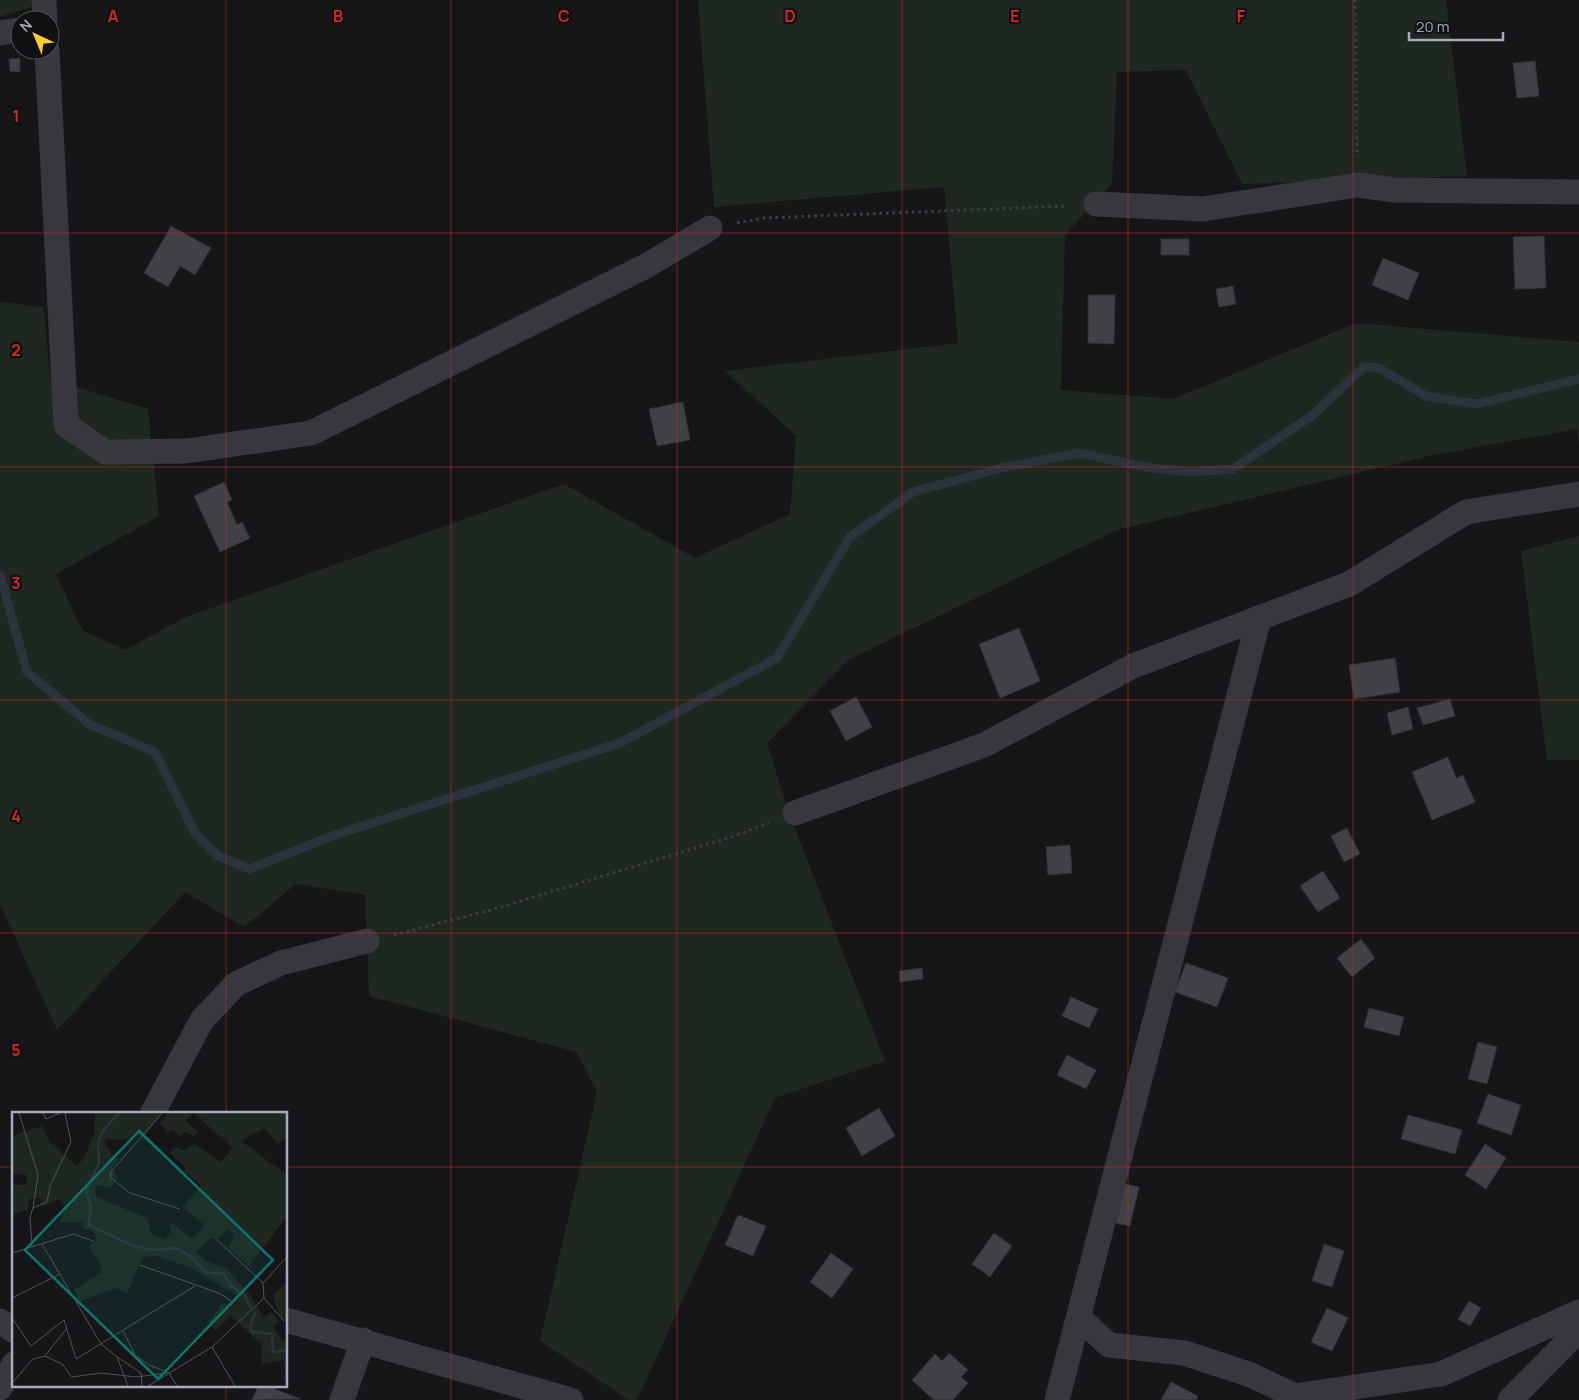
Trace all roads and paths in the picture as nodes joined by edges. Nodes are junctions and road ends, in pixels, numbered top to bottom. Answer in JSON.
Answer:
{"nodes":[{"id":1,"x":1355,"y":0,"type":"edge"},
{"id":2,"x":47,"y":60,"type":"edge"},
{"id":3,"x":1358,"y":185,"type":"junction"},
{"id":4,"x":1579,"y":192,"type":"edge"},
{"id":5,"x":1096,"y":204,"type":"joint"},
{"id":6,"x":710,"y":228,"type":"joint"},
{"id":7,"x":1579,"y":494,"type":"edge"},
{"id":8,"x":1259,"y":618,"type":"junction"},
{"id":9,"x":795,"y":813,"type":"joint"},
{"id":10,"x":367,"y":942,"type":"joint"},
{"id":11,"x":153,"y":1112,"type":"edge"},
{"id":12,"x":1579,"y":1312,"type":"edge"},
{"id":13,"x":1079,"y":1318,"type":"junction"},
{"id":14,"x":0,"y":1321,"type":"edge"},
{"id":15,"x":288,"y":1321,"type":"edge"},
{"id":16,"x":12,"y":1330,"type":"edge"},
{"id":17,"x":1579,"y":1330,"type":"edge"},
{"id":18,"x":363,"y":1340,"type":"junction"},
{"id":19,"x":12,"y":1367,"type":"edge"},
{"id":20,"x":0,"y":1388,"type":"edge"},
{"id":21,"x":1297,"y":1398,"type":"edge"},
{"id":22,"x":342,"y":1400,"type":"edge"},
{"id":23,"x":571,"y":1400,"type":"edge"},
{"id":24,"x":1057,"y":1400,"type":"edge"},
{"id":25,"x":1510,"y":1400,"type":"edge"}],
"edges":[{"from":1,"to":3,"type":"path"},
{"from":2,"to":6,"type":"street"},
{"from":3,"to":4,"type":"street"},
{"from":3,"to":5,"type":"street"},
{"from":5,"to":6,"type":"path"},
{"from":7,"to":8,"type":"street"},
{"from":8,"to":9,"type":"street"},
{"from":8,"to":13,"type":"street"},
{"from":9,"to":10,"type":"path"},
{"from":10,"to":11,"type":"street"},
{"from":12,"to":21,"type":"street"},
{"from":13,"to":21,"type":"street"},
{"from":13,"to":24,"type":"street"},
{"from":14,"to":16,"type":"street"},
{"from":15,"to":18,"type":"street"},
{"from":17,"to":25,"type":"street"},
{"from":18,"to":22,"type":"street"},
{"from":18,"to":23,"type":"street"},
{"from":19,"to":20,"type":"street"}]}
